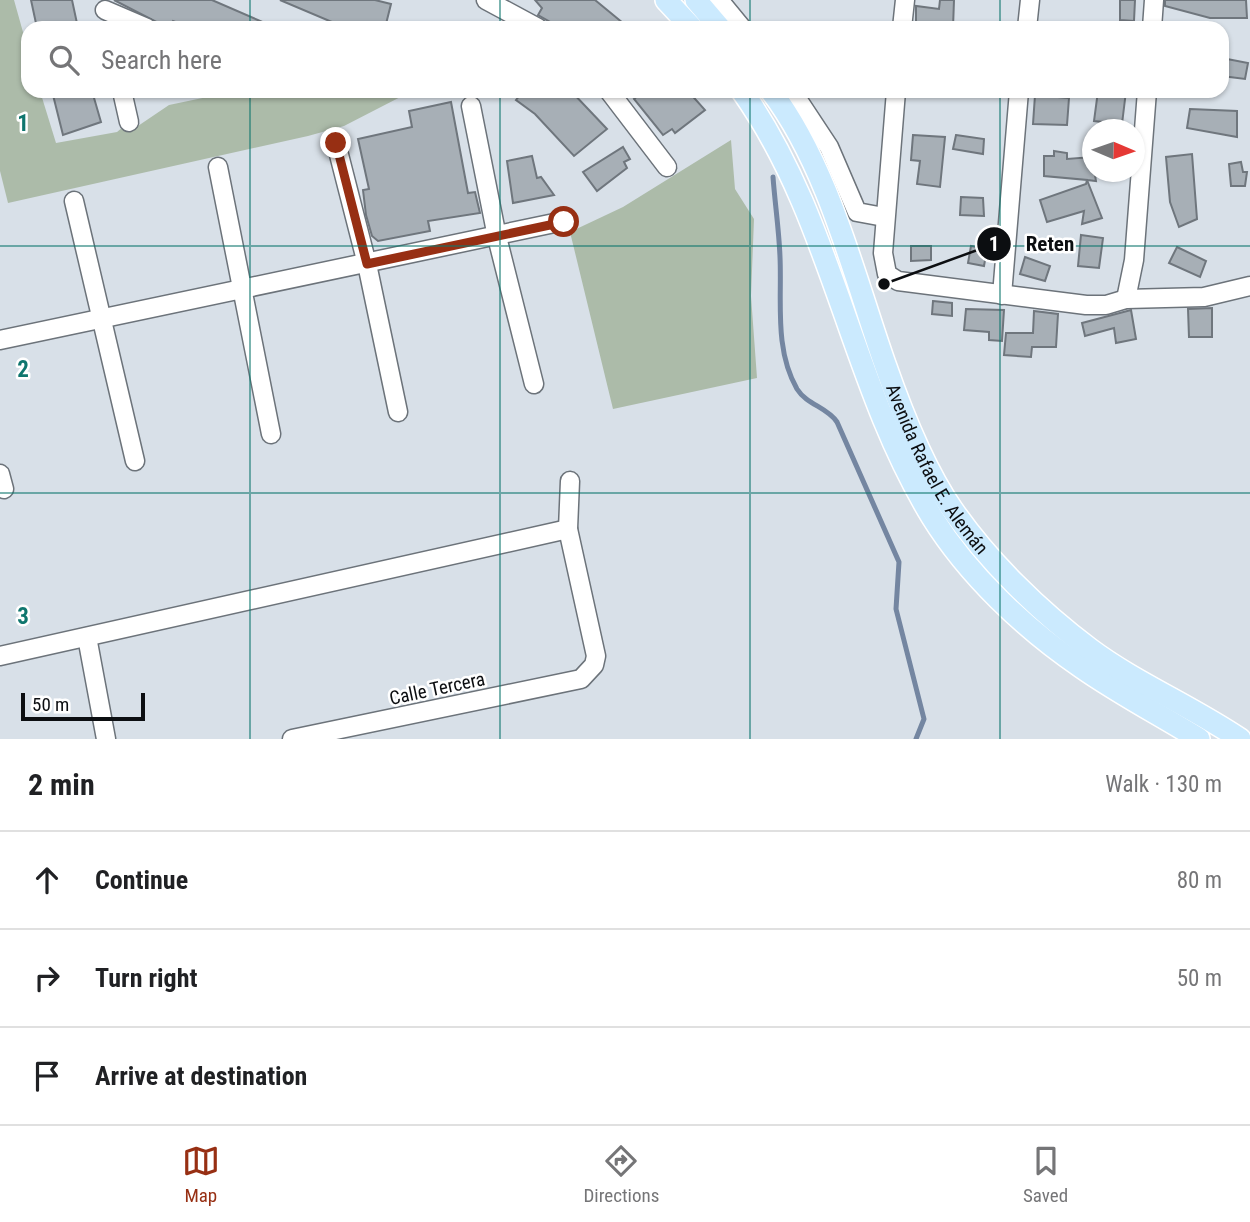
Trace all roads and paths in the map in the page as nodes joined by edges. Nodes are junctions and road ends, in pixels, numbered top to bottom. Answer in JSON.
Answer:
{"nodes":[{"id":1,"x":486,"y":0,"type":"edge"},
{"id":2,"x":666,"y":0,"type":"edge"},
{"id":3,"x":696,"y":0,"type":"edge"},
{"id":4,"x":719,"y":0,"type":"edge"},
{"id":5,"x":905,"y":0,"type":"edge"},
{"id":6,"x":1030,"y":0,"type":"edge"},
{"id":7,"x":1154,"y":0,"type":"edge"},
{"id":8,"x":104,"y":5,"type":"edge"},
{"id":9,"x":133,"y":21,"type":"edge"},
{"id":10,"x":525,"y":21,"type":"edge"},
{"id":11,"x":686,"y":21,"type":"edge"},
{"id":12,"x":714,"y":21,"type":"edge"},
{"id":13,"x":736,"y":21,"type":"edge"},
{"id":14,"x":903,"y":21,"type":"edge"},
{"id":15,"x":1028,"y":21,"type":"edge"},
{"id":16,"x":1152,"y":21,"type":"edge"},
{"id":17,"x":124,"y":98,"type":"edge"},
{"id":18,"x":614,"y":98,"type":"edge"},
{"id":19,"x":747,"y":98,"type":"edge"},
{"id":20,"x":775,"y":98,"type":"edge"},
{"id":21,"x":796,"y":98,"type":"edge"},
{"id":22,"x":895,"y":98,"type":"edge"},
{"id":23,"x":1018,"y":98,"type":"edge"},
{"id":24,"x":1146,"y":98,"type":"edge"},
{"id":25,"x":471,"y":106,"type":"dead end"},
{"id":26,"x":129,"y":122,"type":"dead end"},
{"id":27,"x":336,"y":143,"type":"dead end"},
{"id":28,"x":218,"y":167,"type":"dead end"},
{"id":29,"x":667,"y":167,"type":"dead end"},
{"id":30,"x":74,"y":201,"type":"dead end"},
{"id":31,"x":884,"y":217,"type":"junction"},
{"id":32,"x":564,"y":222,"type":"dead end"},
{"id":33,"x":497,"y":237,"type":"junction"},
{"id":34,"x":367,"y":264,"type":"junction"},
{"id":35,"x":1250,"y":286,"type":"edge"},
{"id":36,"x":242,"y":290,"type":"junction"},
{"id":37,"x":1002,"y":295,"type":"junction"},
{"id":38,"x":1126,"y":299,"type":"junction"},
{"id":39,"x":101,"y":319,"type":"junction"},
{"id":40,"x":0,"y":340,"type":"edge"},
{"id":41,"x":534,"y":384,"type":"dead end"},
{"id":42,"x":398,"y":412,"type":"dead end"},
{"id":43,"x":271,"y":434,"type":"dead end"},
{"id":44,"x":135,"y":461,"type":"dead end"},
{"id":45,"x":570,"y":481,"type":"dead end"},
{"id":46,"x":568,"y":529,"type":"junction"},
{"id":47,"x":87,"y":637,"type":"junction"},
{"id":48,"x":0,"y":656,"type":"edge"},
{"id":49,"x":106,"y":739,"type":"edge"},
{"id":50,"x":292,"y":739,"type":"edge"},
{"id":51,"x":1199,"y":739,"type":"edge"},
{"id":52,"x":1240,"y":739,"type":"edge"}],
"edges":[{"from":1,"to":10,"type":"street"},
{"from":2,"to":11,"type":"main road"},
{"from":3,"to":12,"type":"main road"},
{"from":4,"to":13,"type":"street"},
{"from":5,"to":14,"type":"street"},
{"from":6,"to":15,"type":"street"},
{"from":7,"to":16,"type":"street"},
{"from":8,"to":9,"type":"street"},
{"from":17,"to":26,"type":"street"},
{"from":18,"to":29,"type":"street"},
{"from":19,"to":51,"type":"main road","name":"Avenida Rafael E. Alemán"},
{"from":20,"to":52,"type":"main road","name":"Avenida Rafael E. Alemán"},
{"from":21,"to":31,"type":"street"},
{"from":22,"to":31,"type":"street"},
{"from":23,"to":37,"type":"street"},
{"from":24,"to":38,"type":"street"},
{"from":25,"to":33,"type":"street"},
{"from":27,"to":34,"type":"street"},
{"from":28,"to":36,"type":"street"},
{"from":30,"to":39,"type":"street"},
{"from":31,"to":37,"type":"street"},
{"from":32,"to":33,"type":"street"},
{"from":33,"to":34,"type":"street"},
{"from":33,"to":41,"type":"street"},
{"from":34,"to":36,"type":"street"},
{"from":34,"to":42,"type":"street"},
{"from":35,"to":38,"type":"street"},
{"from":36,"to":39,"type":"street"},
{"from":36,"to":43,"type":"street"},
{"from":37,"to":38,"type":"street"},
{"from":39,"to":40,"type":"street"},
{"from":39,"to":44,"type":"street"},
{"from":45,"to":46,"type":"street"},
{"from":46,"to":47,"type":"street"},
{"from":46,"to":50,"type":"street","name":"Calle Tercera"},
{"from":47,"to":48,"type":"street"},
{"from":47,"to":49,"type":"street"}]}
